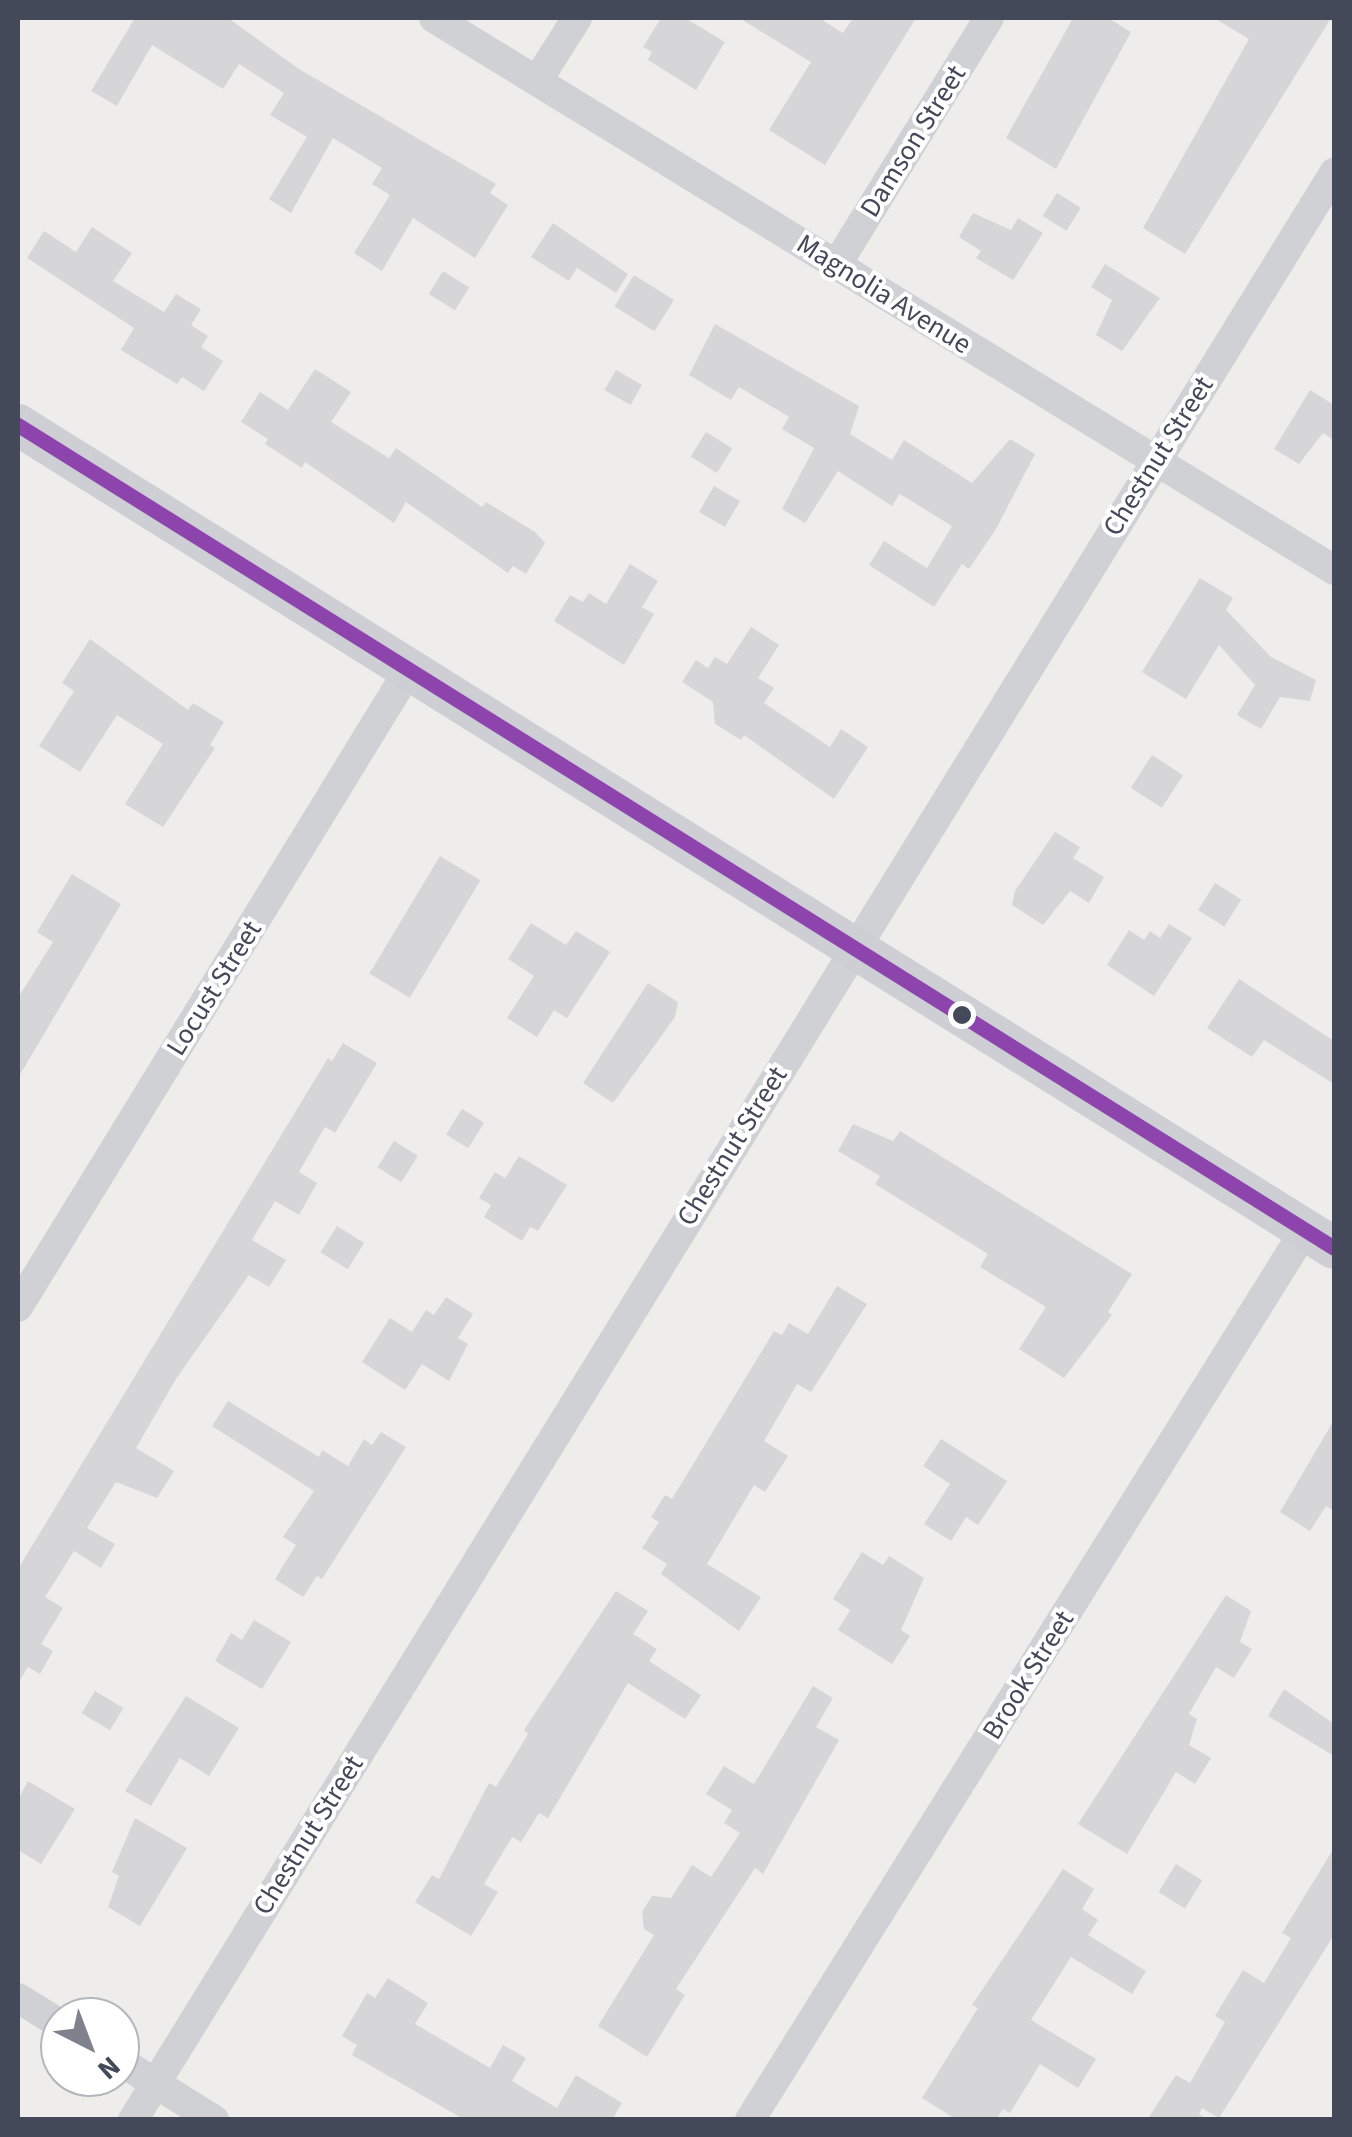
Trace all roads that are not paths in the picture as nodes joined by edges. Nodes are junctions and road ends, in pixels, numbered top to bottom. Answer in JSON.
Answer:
{"nodes":[{"id":1,"x":434,"y":18,"type":"edge"},
{"id":2,"x":577,"y":18,"type":"edge"},
{"id":3,"x":989,"y":18,"type":"edge"},
{"id":4,"x":537,"y":82,"type":"junction"},
{"id":5,"x":1334,"y":173,"type":"edge"},
{"id":6,"x":836,"y":264,"type":"junction"},
{"id":7,"x":18,"y":425,"type":"edge"},
{"id":8,"x":1154,"y":460,"type":"junction"},
{"id":9,"x":1334,"y":570,"type":"edge"},
{"id":10,"x":410,"y":668,"type":"junction"},
{"id":11,"x":856,"y":944,"type":"junction"},
{"id":12,"x":1320,"y":1239,"type":"edge"},
{"id":13,"x":18,"y":1307,"type":"edge"},
{"id":14,"x":18,"y":1998,"type":"edge"},
{"id":15,"x":40,"y":2012,"type":"edge"},
{"id":16,"x":140,"y":2074,"type":"edge"},
{"id":17,"x":155,"y":2083,"type":"junction"},
{"id":18,"x":133,"y":2120,"type":"edge"},
{"id":19,"x":214,"y":2120,"type":"edge"},
{"id":20,"x":750,"y":2120,"type":"edge"}],
"edges":[{"from":1,"to":4,"type":"street","name":"Magnolia Avenue"},
{"from":2,"to":4,"type":"street"},
{"from":3,"to":6,"type":"street","name":"Damson Street"},
{"from":4,"to":6,"type":"street","name":"Magnolia Avenue"},
{"from":5,"to":8,"type":"street","name":"Chestnut Street"},
{"from":6,"to":8,"type":"street","name":"Magnolia Avenue"},
{"from":7,"to":10,"type":"main road"},
{"from":8,"to":9,"type":"street","name":"Magnolia Avenue"},
{"from":8,"to":11,"type":"street","name":"Chestnut Street"},
{"from":10,"to":11,"type":"main road"},
{"from":10,"to":13,"type":"street","name":"Locust Street"},
{"from":11,"to":12,"type":"main road"},
{"from":11,"to":17,"type":"street","name":"Chestnut Street"},
{"from":12,"to":20,"type":"street","name":"Brook Street"},
{"from":14,"to":15,"type":"street"},
{"from":16,"to":17,"type":"street"},
{"from":17,"to":18,"type":"street","name":"Chestnut Street"},
{"from":17,"to":19,"type":"street"}]}
